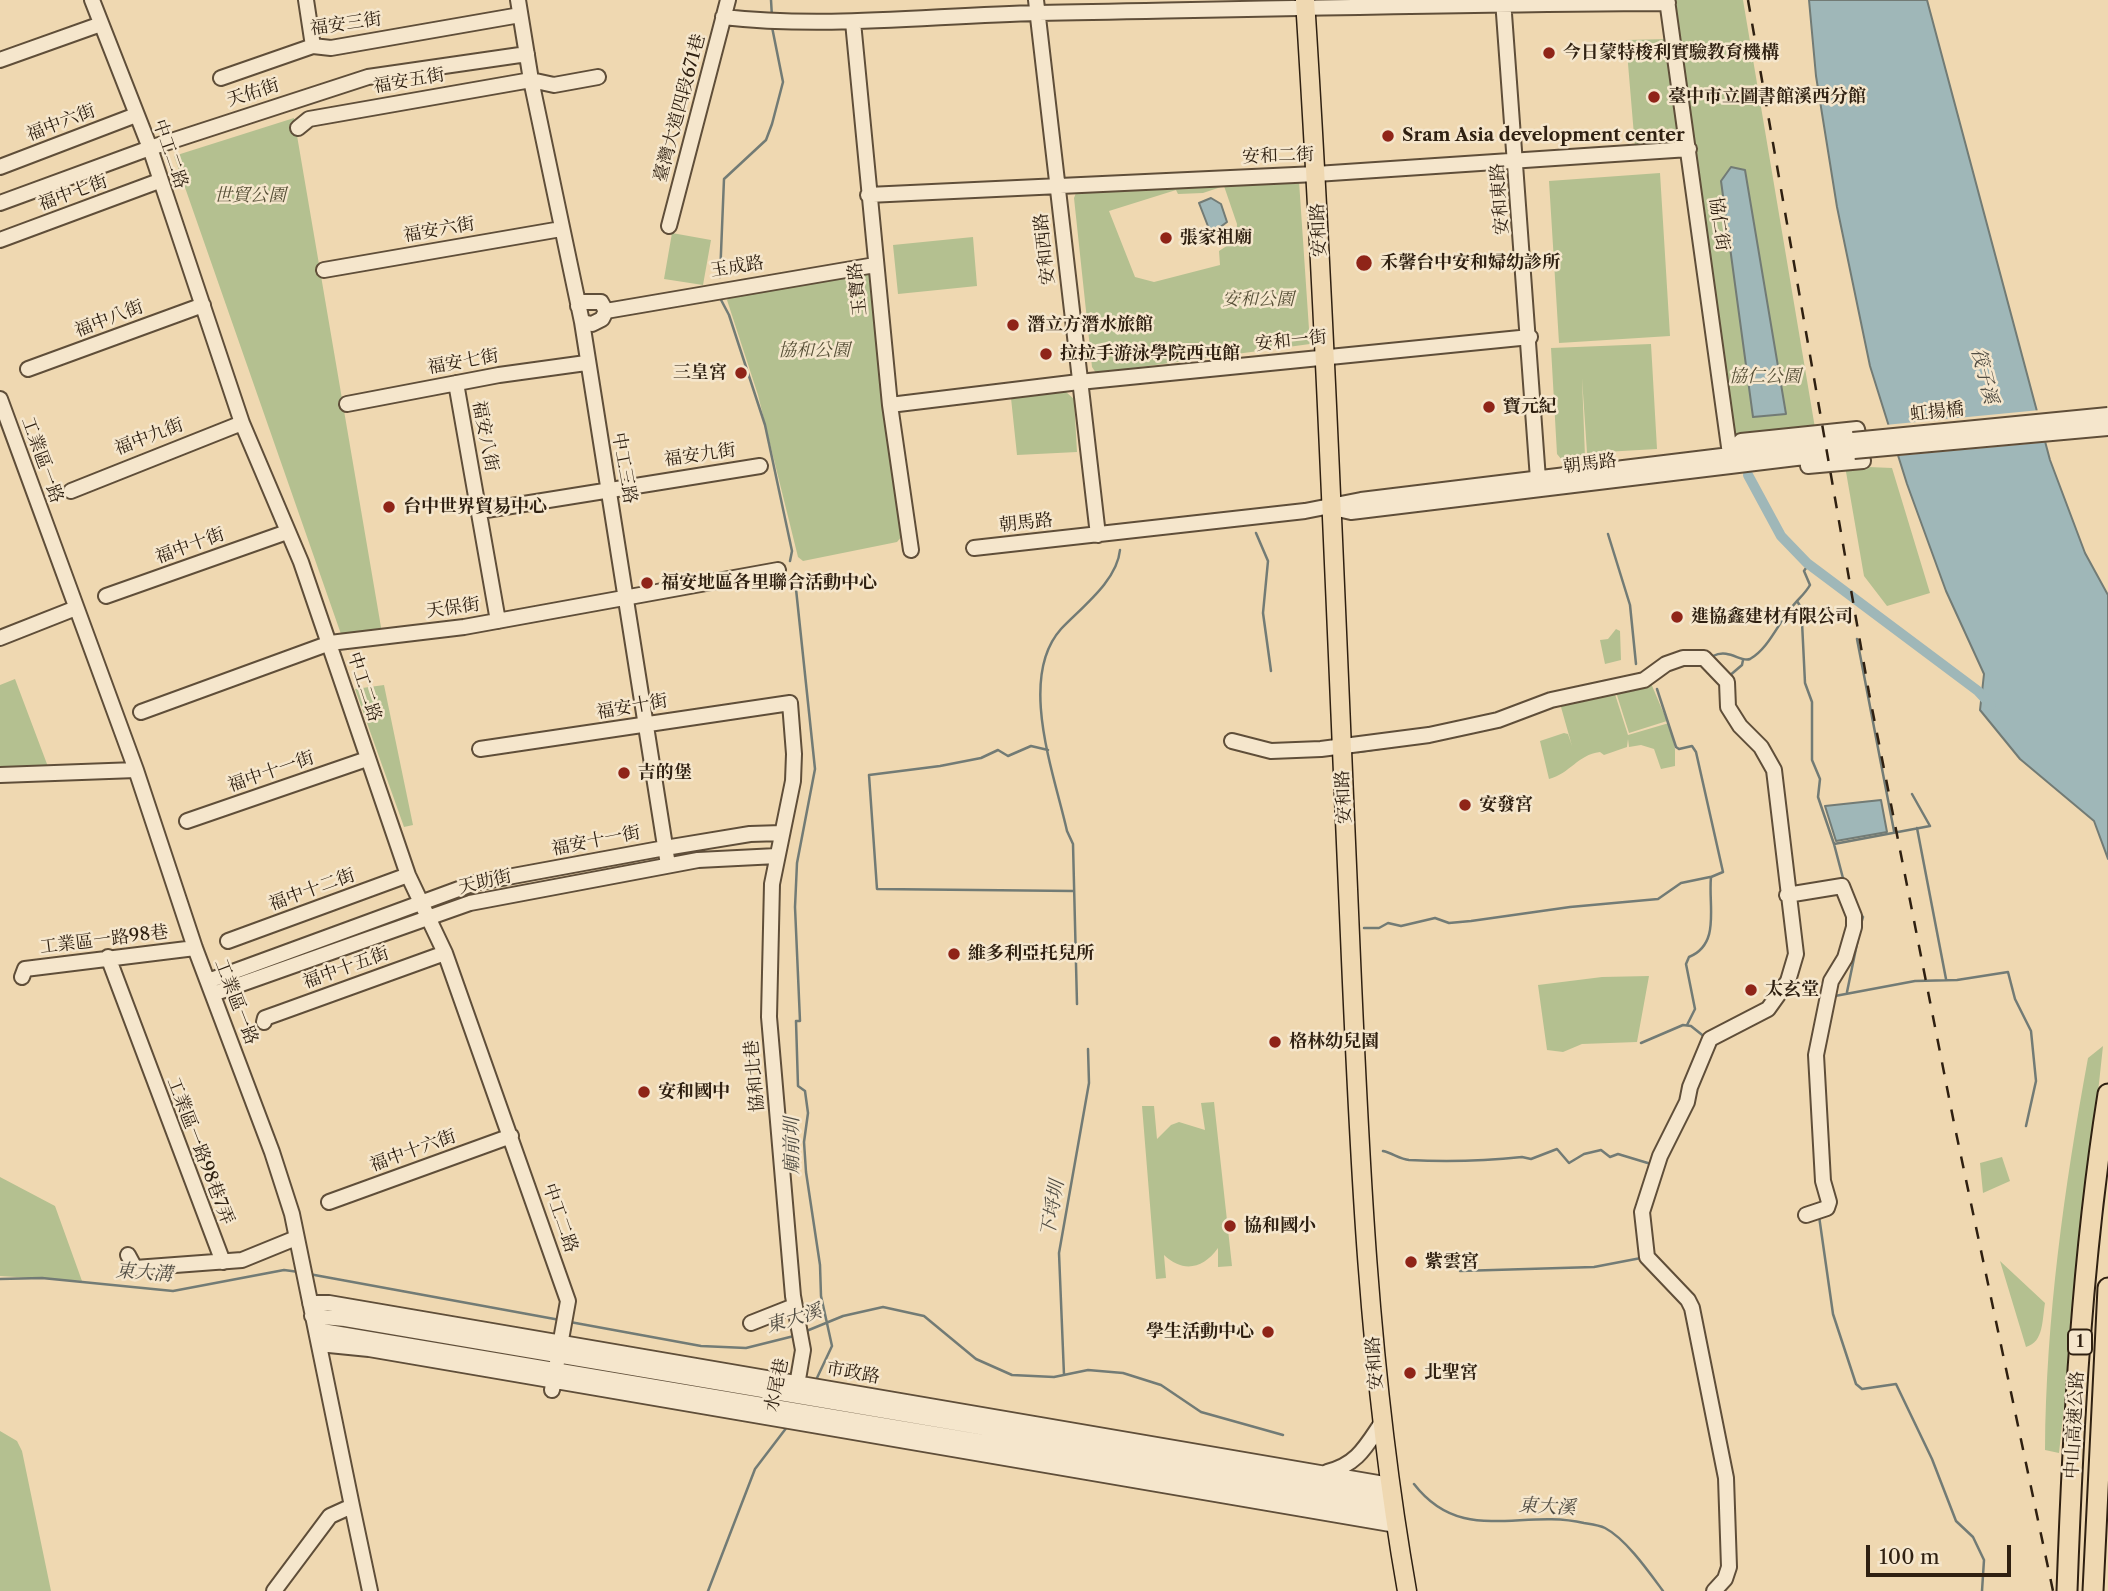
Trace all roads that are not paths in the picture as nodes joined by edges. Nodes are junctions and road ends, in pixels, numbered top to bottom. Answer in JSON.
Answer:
{"nodes":[{"id":1,"x":92,"y":0,"type":"edge"},
{"id":2,"x":306,"y":0,"type":"edge"},
{"id":3,"x":728,"y":0,"type":"edge"},
{"id":4,"x":1504,"y":2,"type":"edge"},
{"id":5,"x":1667,"y":2,"type":"edge"},
{"id":6,"x":1306,"y":5,"type":"edge"},
{"id":7,"x":1037,"y":7,"type":"edge"},
{"id":8,"x":519,"y":8,"type":"edge"},
{"id":9,"x":723,"y":18,"type":"junction"},
{"id":10,"x":853,"y":22,"type":"junction"},
{"id":11,"x":101,"y":24,"type":"junction"},
{"id":12,"x":313,"y":46,"type":"junction"},
{"id":13,"x":527,"y":54,"type":"junction"},
{"id":14,"x":0,"y":60,"type":"edge"},
{"id":15,"x":221,"y":78,"type":"dead end"},
{"id":16,"x":598,"y":78,"type":"dead end"},
{"id":17,"x":531,"y":80,"type":"junction"},
{"id":18,"x":136,"y":115,"type":"junction"},
{"id":19,"x":298,"y":128,"type":"dead end"},
{"id":20,"x":150,"y":148,"type":"junction"},
{"id":21,"x":1689,"y":149,"type":"junction"},
{"id":22,"x":1516,"y":159,"type":"junction"},
{"id":23,"x":0,"y":167,"type":"edge"},
{"id":24,"x":1316,"y":174,"type":"junction"},
{"id":25,"x":159,"y":181,"type":"junction"},
{"id":26,"x":1058,"y":184,"type":"junction"},
{"id":27,"x":868,"y":195,"type":"junction"},
{"id":28,"x":0,"y":203,"type":"edge"},
{"id":29,"x":669,"y":226,"type":"dead end"},
{"id":30,"x":561,"y":229,"type":"junction"},
{"id":31,"x":0,"y":240,"type":"edge"},
{"id":32,"x":875,"y":265,"type":"junction"},
{"id":33,"x":324,"y":270,"type":"dead end"},
{"id":34,"x":203,"y":305,"type":"junction"},
{"id":35,"x":578,"y":306,"type":"junction"},
{"id":36,"x":606,"y":311,"type":"junction"},
{"id":37,"x":582,"y":322,"type":"junction"},
{"id":38,"x":1530,"y":337,"type":"junction"},
{"id":39,"x":1325,"y":356,"type":"junction"},
{"id":40,"x":586,"y":363,"type":"junction"},
{"id":41,"x":29,"y":369,"type":"dead end"},
{"id":42,"x":1079,"y":382,"type":"junction"},
{"id":43,"x":456,"y":383,"type":"junction"},
{"id":44,"x":0,"y":399,"type":"edge"},
{"id":45,"x":347,"y":404,"type":"dead end"},
{"id":46,"x":890,"y":405,"type":"junction"},
{"id":47,"x":2108,"y":415,"type":"edge"},
{"id":48,"x":242,"y":423,"type":"junction"},
{"id":49,"x":2108,"y":428,"type":"edge"},
{"id":50,"x":1853,"y":445,"type":"junction"},
{"id":51,"x":1730,"y":454,"type":"junction"},
{"id":52,"x":1754,"y":463,"type":"junction"},
{"id":53,"x":760,"y":466,"type":"dead end"},
{"id":54,"x":1538,"y":479,"type":"junction"},
{"id":55,"x":608,"y":489,"type":"junction"},
{"id":56,"x":71,"y":491,"type":"dead end"},
{"id":57,"x":1331,"y":507,"type":"junction"},
{"id":58,"x":480,"y":511,"type":"junction"},
{"id":59,"x":287,"y":532,"type":"junction"},
{"id":60,"x":1098,"y":535,"type":"junction"},
{"id":61,"x":974,"y":548,"type":"dead end"},
{"id":62,"x":911,"y":550,"type":"dead end"},
{"id":63,"x":778,"y":570,"type":"dead end"},
{"id":64,"x":106,"y":596,"type":"dead end"},
{"id":65,"x":626,"y":598,"type":"junction"},
{"id":66,"x":76,"y":608,"type":"junction"},
{"id":67,"x":498,"y":621,"type":"junction"},
{"id":68,"x":0,"y":638,"type":"edge"},
{"id":69,"x":330,"y":643,"type":"junction"},
{"id":70,"x":790,"y":703,"type":"joint"},
{"id":71,"x":141,"y":712,"type":"dead end"},
{"id":72,"x":646,"y":724,"type":"junction"},
{"id":73,"x":1232,"y":741,"type":"dead end"},
{"id":74,"x":1342,"y":746,"type":"junction"},
{"id":75,"x":480,"y":749,"type":"dead end"},
{"id":76,"x":367,"y":760,"type":"junction"},
{"id":77,"x":136,"y":770,"type":"junction"},
{"id":78,"x":0,"y":775,"type":"edge"},
{"id":79,"x":187,"y":821,"type":"dead end"},
{"id":80,"x":782,"y":833,"type":"junction"},
{"id":81,"x":665,"y":848,"type":"junction"},
{"id":82,"x":777,"y":856,"type":"junction"},
{"id":83,"x":668,"y":865,"type":"junction"},
{"id":84,"x":408,"y":876,"type":"junction"},
{"id":85,"x":1787,"y":895,"type":"junction"},
{"id":86,"x":421,"y":902,"type":"junction"},
{"id":87,"x":428,"y":918,"type":"junction"},
{"id":88,"x":228,"y":941,"type":"dead end"},
{"id":89,"x":195,"y":948,"type":"junction"},
{"id":90,"x":444,"y":953,"type":"junction"},
{"id":91,"x":108,"y":957,"type":"junction"},
{"id":92,"x":22,"y":977,"type":"dead end"},
{"id":93,"x":211,"y":988,"type":"junction"},
{"id":94,"x":264,"y":1022,"type":"dead end"},
{"id":95,"x":2108,"y":1094,"type":"edge"},
{"id":96,"x":511,"y":1136,"type":"junction"},
{"id":97,"x":329,"y":1202,"type":"dead end"},
{"id":98,"x":1806,"y":1215,"type":"dead end"},
{"id":99,"x":297,"y":1243,"type":"junction"},
{"id":100,"x":128,"y":1255,"type":"dead end"},
{"id":101,"x":223,"y":1262,"type":"junction"},
{"id":102,"x":2108,"y":1288,"type":"edge"},
{"id":103,"x":795,"y":1311,"type":"junction"},
{"id":104,"x":313,"y":1316,"type":"junction"},
{"id":105,"x":751,"y":1323,"type":"dead end"},
{"id":106,"x":802,"y":1345,"type":"joint"},
{"id":107,"x":556,"y":1368,"type":"junction"},
{"id":108,"x":792,"y":1408,"type":"junction"},
{"id":109,"x":1381,"y":1424,"type":"junction"},
{"id":110,"x":1320,"y":1474,"type":"junction"},
{"id":111,"x":1393,"y":1504,"type":"junction"},
{"id":112,"x":352,"y":1506,"type":"junction"},
{"id":113,"x":274,"y":1591,"type":"edge"},
{"id":114,"x":370,"y":1591,"type":"edge"},
{"id":115,"x":1408,"y":1591,"type":"edge"},
{"id":116,"x":1714,"y":1591,"type":"edge"},
{"id":117,"x":2067,"y":1591,"type":"edge"},
{"id":118,"x":2093,"y":1591,"type":"edge"}],
"edges":[{"from":1,"to":11,"type":"street","name":"中工二路"},
{"from":2,"to":12,"type":"street"},
{"from":3,"to":9,"type":"street","name":"臺灣大道四段671巷"},
{"from":4,"to":5,"type":"street"},
{"from":4,"to":6,"type":"street"},
{"from":4,"to":22,"type":"street","name":"安和東路"},
{"from":5,"to":21,"type":"street","name":"協仁街"},
{"from":6,"to":7,"type":"street"},
{"from":6,"to":24,"type":"main road","name":"安和路"},
{"from":7,"to":10,"type":"street"},
{"from":7,"to":26,"type":"street","name":"安和西路"},
{"from":8,"to":12,"type":"street","name":"福安三街"},
{"from":8,"to":13,"type":"street","name":"中工三路"},
{"from":9,"to":10,"type":"street"},
{"from":9,"to":29,"type":"street","name":"臺灣大道四段671巷"},
{"from":10,"to":27,"type":"street","name":"玉寶路"},
{"from":11,"to":14,"type":"street"},
{"from":11,"to":18,"type":"street","name":"中工二路"},
{"from":12,"to":15,"type":"street","name":"福安三街"},
{"from":13,"to":17,"type":"street","name":"中工三路"},
{"from":13,"to":20,"type":"street","name":"天佑街"},
{"from":16,"to":17,"type":"street"},
{"from":17,"to":19,"type":"street","name":"福安五街"},
{"from":17,"to":30,"type":"street","name":"中工三路"},
{"from":18,"to":20,"type":"street","name":"中工二路"},
{"from":18,"to":23,"type":"street","name":"福中六街"},
{"from":20,"to":25,"type":"street","name":"中工二路"},
{"from":20,"to":28,"type":"street","name":"天佑街"},
{"from":21,"to":22,"type":"street","name":"安和二街"},
{"from":21,"to":51,"type":"street","name":"協仁街"},
{"from":22,"to":24,"type":"street","name":"安和二街"},
{"from":22,"to":38,"type":"street","name":"安和東路"},
{"from":24,"to":26,"type":"street","name":"安和二街"},
{"from":24,"to":39,"type":"main road","name":"安和路"},
{"from":25,"to":31,"type":"street","name":"福中七街"},
{"from":25,"to":34,"type":"street","name":"中工二路"},
{"from":26,"to":27,"type":"street","name":"安和二街"},
{"from":26,"to":42,"type":"street","name":"安和西路"},
{"from":27,"to":32,"type":"street","name":"玉寶路"},
{"from":30,"to":33,"type":"street","name":"福安六街"},
{"from":30,"to":35,"type":"street","name":"中工三路"},
{"from":32,"to":36,"type":"street","name":"玉成路"},
{"from":32,"to":46,"type":"street","name":"玉寶路"},
{"from":34,"to":41,"type":"street","name":"福中八街"},
{"from":34,"to":48,"type":"street","name":"中工二路"},
{"from":35,"to":36,"type":"street","name":"玉成路"},
{"from":35,"to":37,"type":"street","name":"中工三路"},
{"from":36,"to":37,"type":"street","name":"玉成路"},
{"from":37,"to":40,"type":"street","name":"中工三路"},
{"from":38,"to":39,"type":"street","name":"安和一街"},
{"from":38,"to":54,"type":"street","name":"安和東路"},
{"from":39,"to":42,"type":"street","name":"安和一街"},
{"from":39,"to":57,"type":"main road","name":"安和路"},
{"from":40,"to":43,"type":"street","name":"福安七街"},
{"from":40,"to":55,"type":"street","name":"中工三路"},
{"from":42,"to":46,"type":"street","name":"安和一街"},
{"from":42,"to":60,"type":"street","name":"安和西路"},
{"from":43,"to":45,"type":"street","name":"福安七街"},
{"from":43,"to":58,"type":"street","name":"福安八街"},
{"from":44,"to":66,"type":"street","name":"工業區一路"},
{"from":46,"to":62,"type":"street","name":"玉寶路"},
{"from":47,"to":50,"type":"street","name":"虹揚橋","bridge":true},
{"from":48,"to":56,"type":"street","name":"福中九街"},
{"from":48,"to":59,"type":"street","name":"中工二路"},
{"from":49,"to":50,"type":"street","name":"虹揚橋","bridge":true},
{"from":50,"to":51,"type":"street","name":"朝馬路"},
{"from":50,"to":52,"type":"street","name":"朝馬路"},
{"from":51,"to":52,"type":"street"},
{"from":51,"to":54,"type":"street","name":"朝馬路"},
{"from":52,"to":57,"type":"street","name":"朝馬路"},
{"from":53,"to":55,"type":"street","name":"福安九街"},
{"from":54,"to":57,"type":"street","name":"朝馬路"},
{"from":55,"to":58,"type":"street","name":"福安九街"},
{"from":55,"to":65,"type":"street","name":"中工三路"},
{"from":57,"to":60,"type":"street","name":"朝馬路"},
{"from":57,"to":74,"type":"main road","name":"安和路"},
{"from":58,"to":67,"type":"street","name":"福安八街"},
{"from":59,"to":64,"type":"street","name":"福中十街"},
{"from":59,"to":69,"type":"street","name":"中工二路"},
{"from":60,"to":61,"type":"street","name":"朝馬路"},
{"from":63,"to":65,"type":"street","name":"天保街"},
{"from":65,"to":67,"type":"street","name":"天保街"},
{"from":65,"to":72,"type":"street","name":"中工三路"},
{"from":66,"to":68,"type":"street"},
{"from":66,"to":77,"type":"street","name":"工業區一路"},
{"from":67,"to":69,"type":"street","name":"天保街"},
{"from":69,"to":71,"type":"street","name":"天保街"},
{"from":69,"to":76,"type":"street","name":"中工二路"},
{"from":70,"to":72,"type":"street","name":"福安十街"},
{"from":70,"to":80,"type":"street","name":"協和北巷"},
{"from":72,"to":75,"type":"street","name":"福安十街"},
{"from":72,"to":81,"type":"street","name":"中工三路"},
{"from":73,"to":74,"type":"street"},
{"from":74,"to":85,"type":"street"},
{"from":74,"to":109,"type":"main road","name":"安和路"},
{"from":76,"to":79,"type":"street","name":"福中十一街"},
{"from":76,"to":84,"type":"street","name":"中工二路"},
{"from":77,"to":78,"type":"street"},
{"from":77,"to":89,"type":"street","name":"工業區一路"},
{"from":80,"to":81,"type":"street","name":"福安十一街"},
{"from":80,"to":82,"type":"street","name":"協和北巷"},
{"from":81,"to":83,"type":"street","name":"中工三路"},
{"from":81,"to":86,"type":"street","name":"福安十一街"},
{"from":82,"to":83,"type":"street","name":"天助街"},
{"from":82,"to":103,"type":"street","name":"協和北巷"},
{"from":83,"to":87,"type":"street","name":"天助街"},
{"from":84,"to":86,"type":"street","name":"中工二路"},
{"from":84,"to":88,"type":"street","name":"福中十二街"},
{"from":85,"to":98,"type":"street"},
{"from":85,"to":116,"type":"street"},
{"from":86,"to":87,"type":"street","name":"中工二路"},
{"from":86,"to":93,"type":"street"},
{"from":87,"to":90,"type":"street","name":"中工二路"},
{"from":87,"to":93,"type":"street","name":"天助街"},
{"from":89,"to":91,"type":"street","name":"工業區一路98巷"},
{"from":89,"to":93,"type":"street","name":"工業區一路"},
{"from":90,"to":94,"type":"street","name":"福中十五街"},
{"from":90,"to":96,"type":"street","name":"中工二路"},
{"from":91,"to":92,"type":"street","name":"工業區一路98巷"},
{"from":91,"to":101,"type":"street","name":"工業區一路98巷7弄"},
{"from":93,"to":99,"type":"street","name":"工業區一路"},
{"from":95,"to":117,"type":"highway","name":"中山高速公路","number":"1"},
{"from":96,"to":97,"type":"street","name":"福中十六街"},
{"from":96,"to":107,"type":"street","name":"中工二路"},
{"from":99,"to":101,"type":"street"},
{"from":99,"to":104,"type":"street","name":"工業區一路"},
{"from":100,"to":101,"type":"street"},
{"from":102,"to":118,"type":"highway","name":"中山高速公路","number":"1"},
{"from":103,"to":105,"type":"street"},
{"from":103,"to":106,"type":"street","name":"協和北巷"},
{"from":104,"to":107,"type":"street","name":"市政路"},
{"from":104,"to":107,"type":"street","name":"市政路"},
{"from":104,"to":112,"type":"street"},
{"from":106,"to":108,"type":"street","name":"水尾巷"},
{"from":107,"to":108,"type":"street","name":"市政路"},
{"from":107,"to":108,"type":"street","name":"市政路"},
{"from":108,"to":110,"type":"street","name":"市政路"},
{"from":108,"to":111,"type":"street","name":"市政路"},
{"from":108,"to":111,"type":"street","name":"市政路"},
{"from":109,"to":110,"type":"street"},
{"from":109,"to":111,"type":"main road","name":"安和路"},
{"from":110,"to":111,"type":"street","name":"市政路"},
{"from":111,"to":115,"type":"main road","name":"安和路"},
{"from":112,"to":113,"type":"street"},
{"from":112,"to":114,"type":"street"}]}
